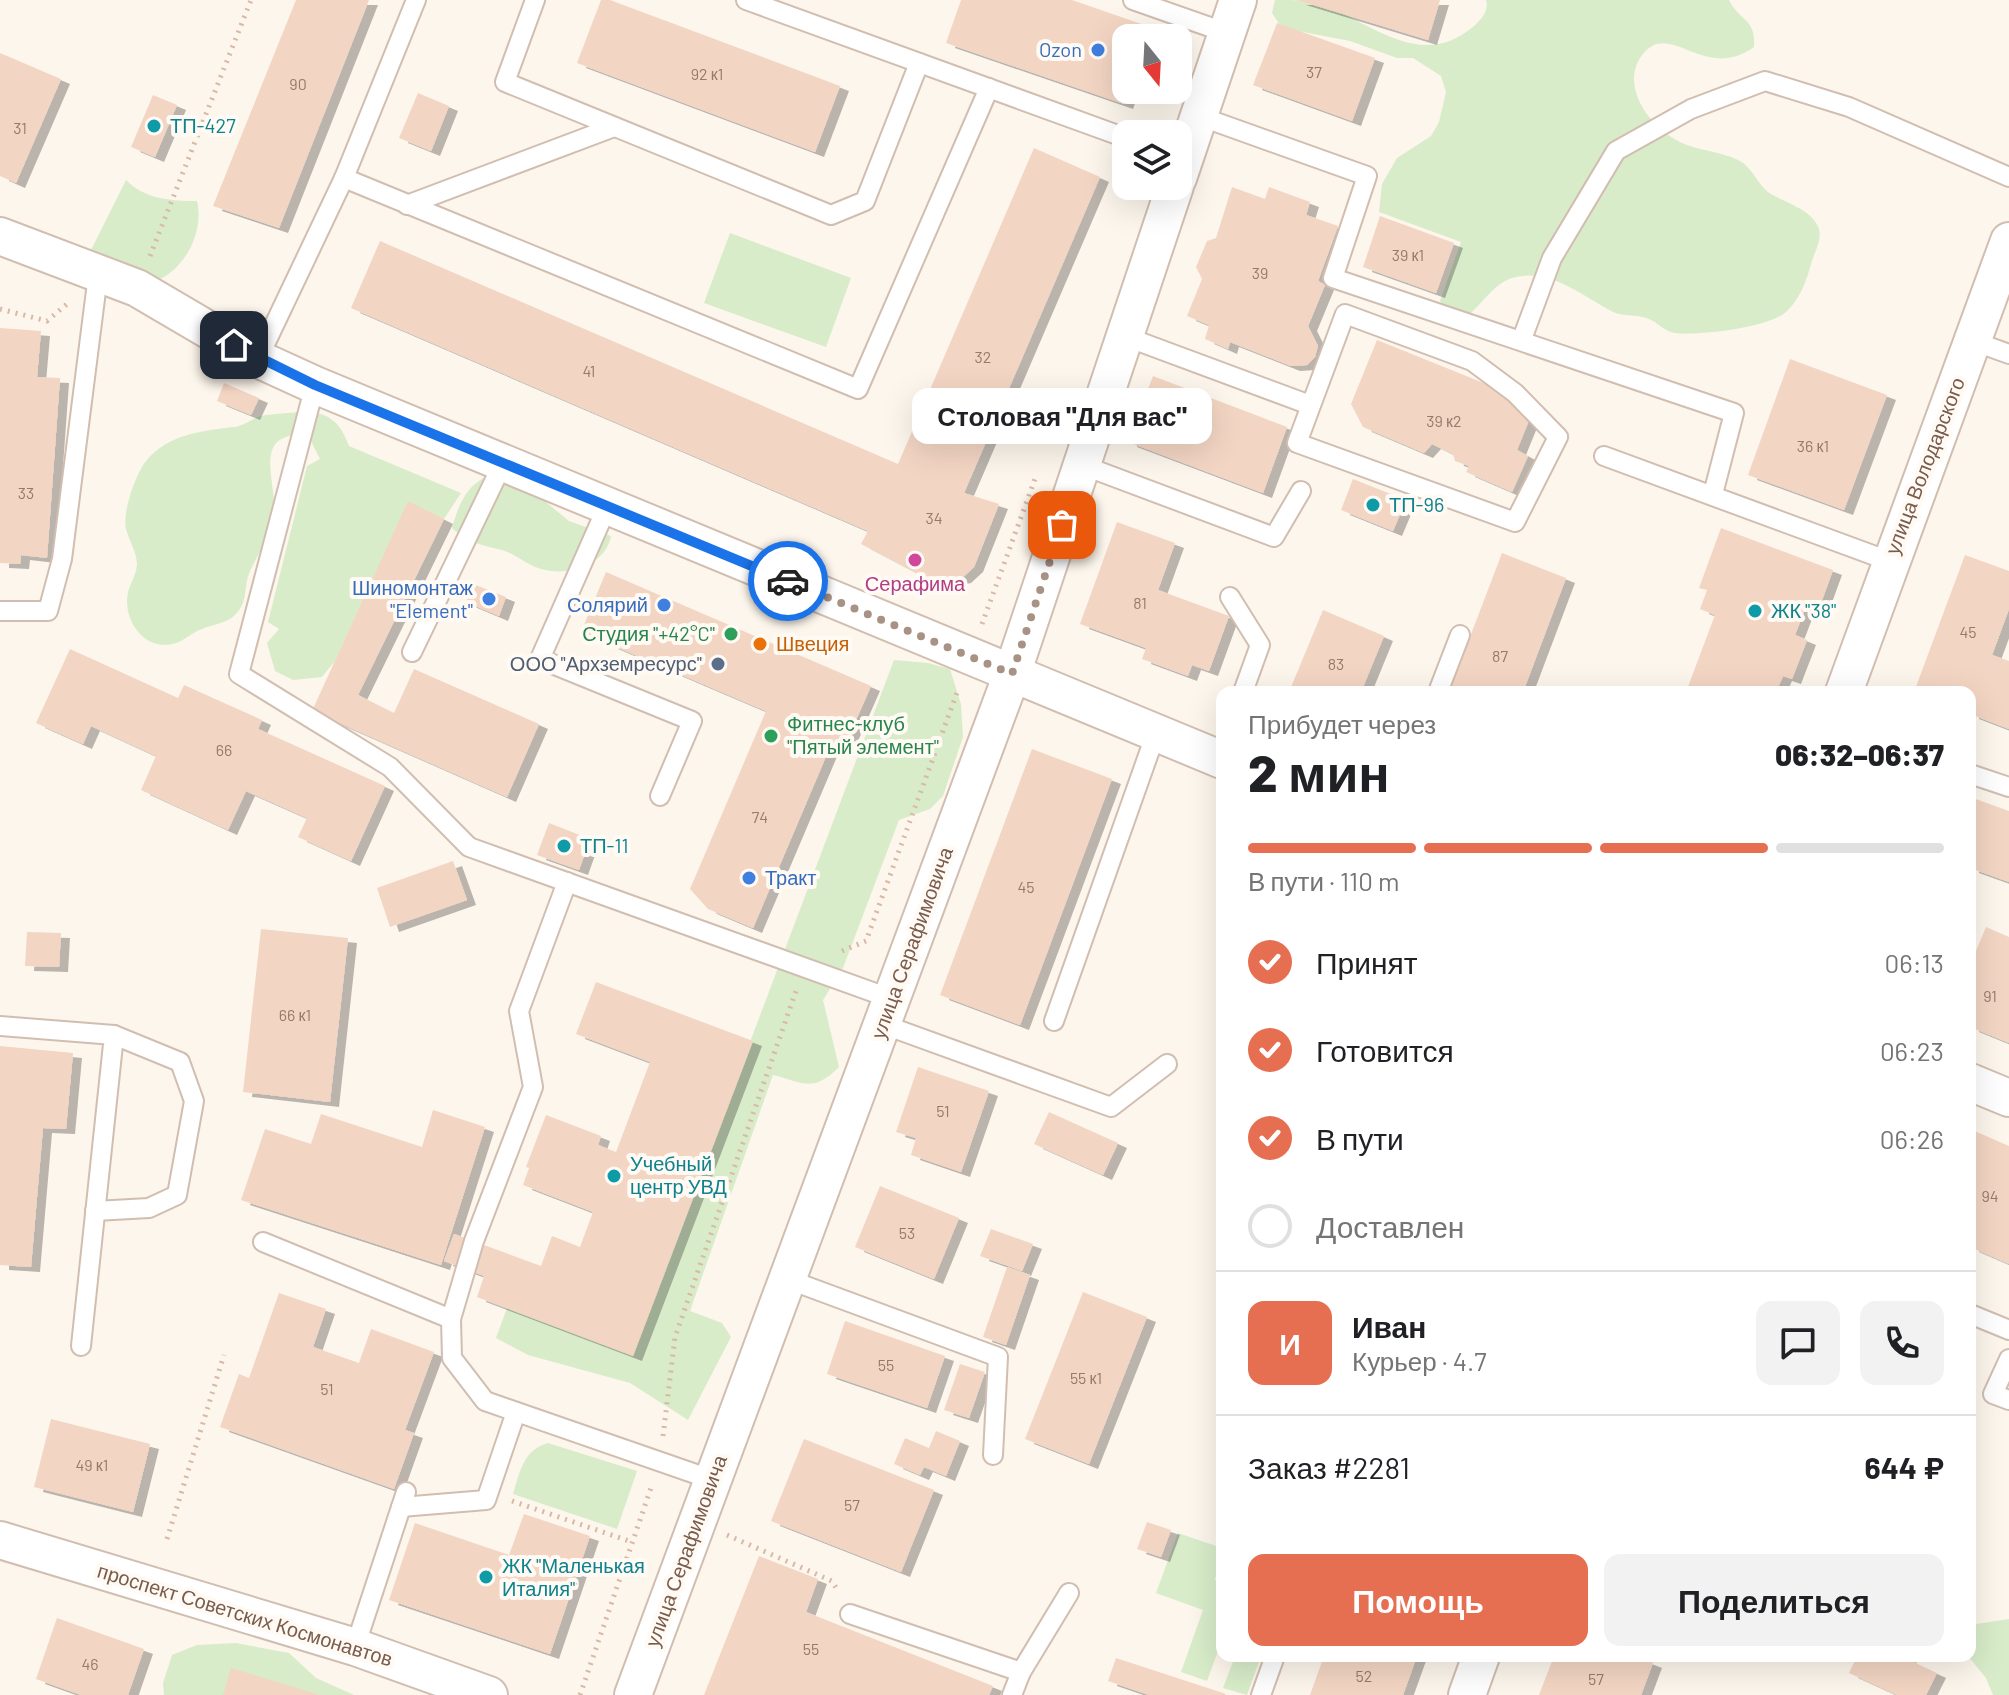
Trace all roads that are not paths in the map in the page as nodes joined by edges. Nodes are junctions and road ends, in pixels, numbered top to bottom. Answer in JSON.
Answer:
{"nodes":[{"id":1,"x":416,"y":0,"type":"edge"},
{"id":2,"x":535,"y":0,"type":"edge"},
{"id":3,"x":746,"y":0,"type":"edge"},
{"id":4,"x":1133,"y":0,"type":"edge"},
{"id":5,"x":1232,"y":16,"type":"edge"},
{"id":6,"x":919,"y":63,"type":"junction"},
{"id":7,"x":989,"y":88,"type":"junction"},
{"id":8,"x":1199,"y":116,"type":"junction"},
{"id":9,"x":614,"y":127,"type":"junction"},
{"id":10,"x":1112,"y":133,"type":"edge"},
{"id":11,"x":1192,"y":137,"type":"edge"},
{"id":12,"x":2009,"y":177,"type":"edge"},
{"id":13,"x":344,"y":178,"type":"junction"},
{"id":14,"x":1170,"y":200,"type":"edge"},
{"id":15,"x":407,"y":205,"type":"junction"},
{"id":16,"x":0,"y":236,"type":"edge"},
{"id":17,"x":2009,"y":241,"type":"edge"},
{"id":18,"x":98,"y":275,"type":"junction"},
{"id":19,"x":1124,"y":336,"type":"junction"},
{"id":20,"x":1522,"y":339,"type":"junction"},
{"id":21,"x":1973,"y":341,"type":"junction"},
{"id":22,"x":2009,"y":354,"type":"edge"},
{"id":23,"x":258,"y":359,"type":"junction"},
{"id":24,"x":315,"y":385,"type":"junction"},
{"id":25,"x":1310,"y":405,"type":"junction"},
{"id":26,"x":1604,"y":456,"type":"dead end"},
{"id":27,"x":503,"y":463,"type":"junction"},
{"id":28,"x":1082,"y":465,"type":"junction"},
{"id":29,"x":1301,"y":491,"type":"dead end"},
{"id":30,"x":1713,"y":494,"type":"junction"},
{"id":31,"x":607,"y":507,"type":"junction"},
{"id":32,"x":1889,"y":561,"type":"junction"},
{"id":33,"x":1230,"y":597,"type":"dead end"},
{"id":34,"x":0,"y":611,"type":"edge"},
{"id":35,"x":1460,"y":635,"type":"dead end"},
{"id":36,"x":412,"y":652,"type":"dead end"},
{"id":37,"x":1012,"y":674,"type":"junction"},
{"id":38,"x":1245,"y":686,"type":"edge"},
{"id":39,"x":1440,"y":686,"type":"edge"},
{"id":40,"x":1846,"y":686,"type":"edge"},
{"id":41,"x":1156,"y":733,"type":"junction"},
{"id":42,"x":1216,"y":752,"type":"edge"},
{"id":43,"x":1976,"y":776,"type":"edge"},
{"id":44,"x":2009,"y":787,"type":"edge"},
{"id":45,"x":660,"y":796,"type":"dead end"},
{"id":46,"x":567,"y":882,"type":"junction"},
{"id":47,"x":887,"y":1011,"type":"junction"},
{"id":48,"x":1054,"y":1021,"type":"dead end"},
{"id":49,"x":0,"y":1026,"type":"edge"},
{"id":50,"x":114,"y":1035,"type":"junction"},
{"id":51,"x":1167,"y":1064,"type":"dead end"},
{"id":52,"x":95,"y":1211,"type":"junction"},
{"id":53,"x":263,"y":1242,"type":"dead end"},
{"id":54,"x":787,"y":1279,"type":"junction"},
{"id":55,"x":1976,"y":1316,"type":"edge"},
{"id":56,"x":451,"y":1319,"type":"junction"},
{"id":57,"x":2009,"y":1330,"type":"edge"},
{"id":58,"x":81,"y":1346,"type":"dead end"},
{"id":59,"x":2009,"y":1359,"type":"edge"},
{"id":60,"x":2009,"y":1400,"type":"edge"},
{"id":61,"x":516,"y":1412,"type":"junction"},
{"id":62,"x":993,"y":1455,"type":"dead end"},
{"id":63,"x":713,"y":1480,"type":"junction"},
{"id":64,"x":0,"y":1540,"type":"edge"},
{"id":65,"x":1069,"y":1593,"type":"dead end"},
{"id":66,"x":850,"y":1614,"type":"road end"},
{"id":67,"x":355,"y":1647,"type":"junction"},
{"id":68,"x":1273,"y":1662,"type":"edge"},
{"id":69,"x":1479,"y":1662,"type":"edge"},
{"id":70,"x":1021,"y":1672,"type":"junction"},
{"id":71,"x":489,"y":1695,"type":"edge"},
{"id":72,"x":633,"y":1695,"type":"edge"},
{"id":73,"x":1012,"y":1695,"type":"edge"},
{"id":74,"x":1261,"y":1695,"type":"edge"},
{"id":75,"x":1467,"y":1695,"type":"edge"}],
"edges":[{"from":1,"to":13,"type":"lane"},
{"from":2,"to":9,"type":"lane"},
{"from":3,"to":6,"type":"lane"},
{"from":4,"to":5,"type":"lane"},
{"from":5,"to":8,"type":"street"},
{"from":6,"to":7,"type":"lane"},
{"from":6,"to":9,"type":"lane"},
{"from":7,"to":10,"type":"lane"},
{"from":7,"to":15,"type":"lane"},
{"from":8,"to":11,"type":"street"},
{"from":8,"to":20,"type":"lane"},
{"from":9,"to":15,"type":"lane"},
{"from":12,"to":20,"type":"lane"},
{"from":13,"to":15,"type":"lane"},
{"from":13,"to":23,"type":"lane"},
{"from":14,"to":19,"type":"street","name":"улица Серафимовича"},
{"from":16,"to":18,"type":"street"},
{"from":17,"to":21,"type":"street","name":"улица Володарского"},
{"from":18,"to":23,"type":"street"},
{"from":18,"to":34,"type":"lane"},
{"from":19,"to":25,"type":"lane"},
{"from":19,"to":28,"type":"street","name":"улица Серафимовича"},
{"from":20,"to":30,"type":"lane"},
{"from":21,"to":22,"type":"lane"},
{"from":21,"to":32,"type":"street","name":"улица Володарского"},
{"from":23,"to":24,"type":"street"},
{"from":24,"to":27,"type":"street"},
{"from":24,"to":46,"type":"lane"},
{"from":25,"to":25,"type":"lane"},
{"from":26,"to":30,"type":"lane"},
{"from":27,"to":31,"type":"street"},
{"from":27,"to":36,"type":"lane"},
{"from":28,"to":29,"type":"lane"},
{"from":28,"to":37,"type":"street","name":"улица Серафимовича"},
{"from":30,"to":32,"type":"lane"},
{"from":31,"to":37,"type":"street"},
{"from":31,"to":45,"type":"lane"},
{"from":32,"to":40,"type":"street","name":"улица Володарского"},
{"from":33,"to":38,"type":"lane"},
{"from":35,"to":39,"type":"lane"},
{"from":37,"to":41,"type":"street"},
{"from":37,"to":47,"type":"street","name":"улица Серафимовича"},
{"from":41,"to":42,"type":"street"},
{"from":41,"to":48,"type":"lane"},
{"from":43,"to":44,"type":"lane"},
{"from":46,"to":47,"type":"lane"},
{"from":46,"to":56,"type":"lane"},
{"from":47,"to":51,"type":"lane"},
{"from":47,"to":54,"type":"street","name":"улица Серафимовича"},
{"from":49,"to":50,"type":"lane"},
{"from":50,"to":52,"type":"lane"},
{"from":50,"to":52,"type":"lane"},
{"from":52,"to":58,"type":"lane"},
{"from":53,"to":56,"type":"lane"},
{"from":54,"to":62,"type":"lane"},
{"from":54,"to":63,"type":"street","name":"улица Серафимовича"},
{"from":55,"to":57,"type":"lane"},
{"from":56,"to":61,"type":"lane"},
{"from":59,"to":60,"type":"lane"},
{"from":61,"to":63,"type":"lane"},
{"from":61,"to":67,"type":"lane"},
{"from":63,"to":72,"type":"street","name":"улица Серафимовича"},
{"from":64,"to":67,"type":"street","name":"проспект Советских Космонавтов"},
{"from":65,"to":70,"type":"lane"},
{"from":66,"to":70,"type":"lane"},
{"from":67,"to":71,"type":"street","name":"проспект Советских Космонавтов"},
{"from":68,"to":74,"type":"lane"},
{"from":69,"to":75,"type":"street"},
{"from":70,"to":73,"type":"lane"}]}
